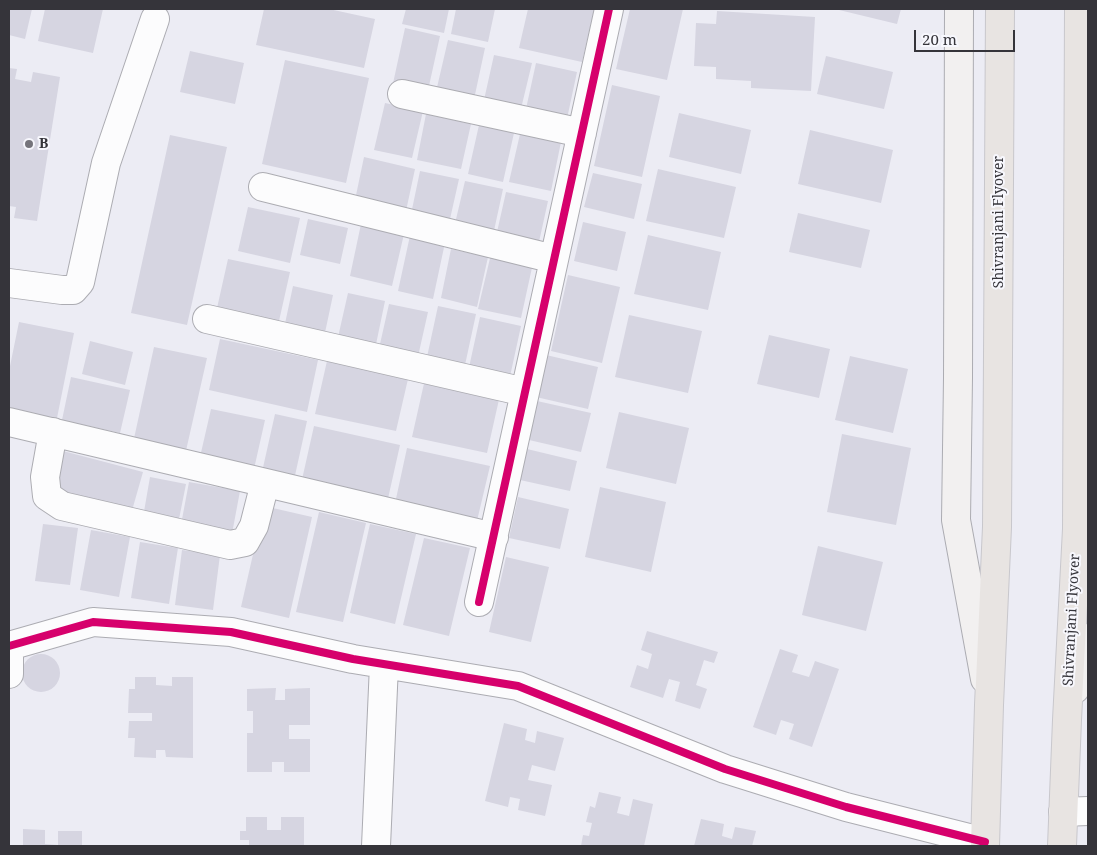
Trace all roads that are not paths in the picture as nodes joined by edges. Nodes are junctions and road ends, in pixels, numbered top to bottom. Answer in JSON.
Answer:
{"nodes":[{"id":1,"x":609,"y":9,"type":"edge"},
{"id":2,"x":959,"y":9,"type":"edge"},
{"id":3,"x":1000,"y":9,"type":"edge"},
{"id":4,"x":1079,"y":9,"type":"edge"},
{"id":5,"x":155,"y":19,"type":"dead end"},
{"id":6,"x":402,"y":94,"type":"dead end"},
{"id":7,"x":582,"y":132,"type":"junction"},
{"id":8,"x":263,"y":188,"type":"dead end"},
{"id":9,"x":554,"y":259,"type":"junction"},
{"id":10,"x":9,"y":282,"type":"edge"},
{"id":11,"x":207,"y":319,"type":"dead end"},
{"id":12,"x":525,"y":392,"type":"junction"},
{"id":13,"x":9,"y":422,"type":"edge"},
{"id":14,"x":53,"y":432,"type":"junction"},
{"id":15,"x":265,"y":482,"type":"junction"},
{"id":16,"x":494,"y":537,"type":"junction"},
{"id":17,"x":479,"y":602,"type":"dead end"},
{"id":18,"x":1088,"y":638,"type":"edge"},
{"id":19,"x":9,"y":646,"type":"edge"},
{"id":20,"x":384,"y":665,"type":"junction"},
{"id":21,"x":9,"y":674,"type":"edge"},
{"id":22,"x":989,"y":706,"type":"junction"},
{"id":23,"x":1067,"y":720,"type":"junction"},
{"id":24,"x":1076,"y":812,"type":"edge"},
{"id":25,"x":985,"y":844,"type":"edge"},
{"id":26,"x":376,"y":846,"type":"edge"},
{"id":27,"x":1062,"y":846,"type":"edge"}],
"edges":[{"from":1,"to":7,"type":"street"},
{"from":2,"to":22,"type":"main road"},
{"from":3,"to":22,"type":"main road","name":"Shivranjani Flyover"},
{"from":4,"to":23,"type":"main road","name":"Shivranjani Flyover"},
{"from":5,"to":10,"type":"street"},
{"from":6,"to":7,"type":"street"},
{"from":7,"to":9,"type":"street"},
{"from":8,"to":9,"type":"street"},
{"from":9,"to":12,"type":"street"},
{"from":11,"to":12,"type":"street"},
{"from":12,"to":16,"type":"street"},
{"from":13,"to":14,"type":"street"},
{"from":14,"to":15,"type":"street"},
{"from":14,"to":15,"type":"street"},
{"from":15,"to":16,"type":"street"},
{"from":16,"to":17,"type":"street"},
{"from":18,"to":23,"type":"main road"},
{"from":19,"to":20,"type":"street"},
{"from":19,"to":21,"type":"street"},
{"from":20,"to":25,"type":"street"},
{"from":20,"to":26,"type":"street"},
{"from":22,"to":25,"type":"main road","name":"Shivranjani Flyover"},
{"from":23,"to":24,"type":"main road","name":"Shivranjani Flyover"},
{"from":24,"to":27,"type":"main road","name":"Shivranjani Flyover"}]}
